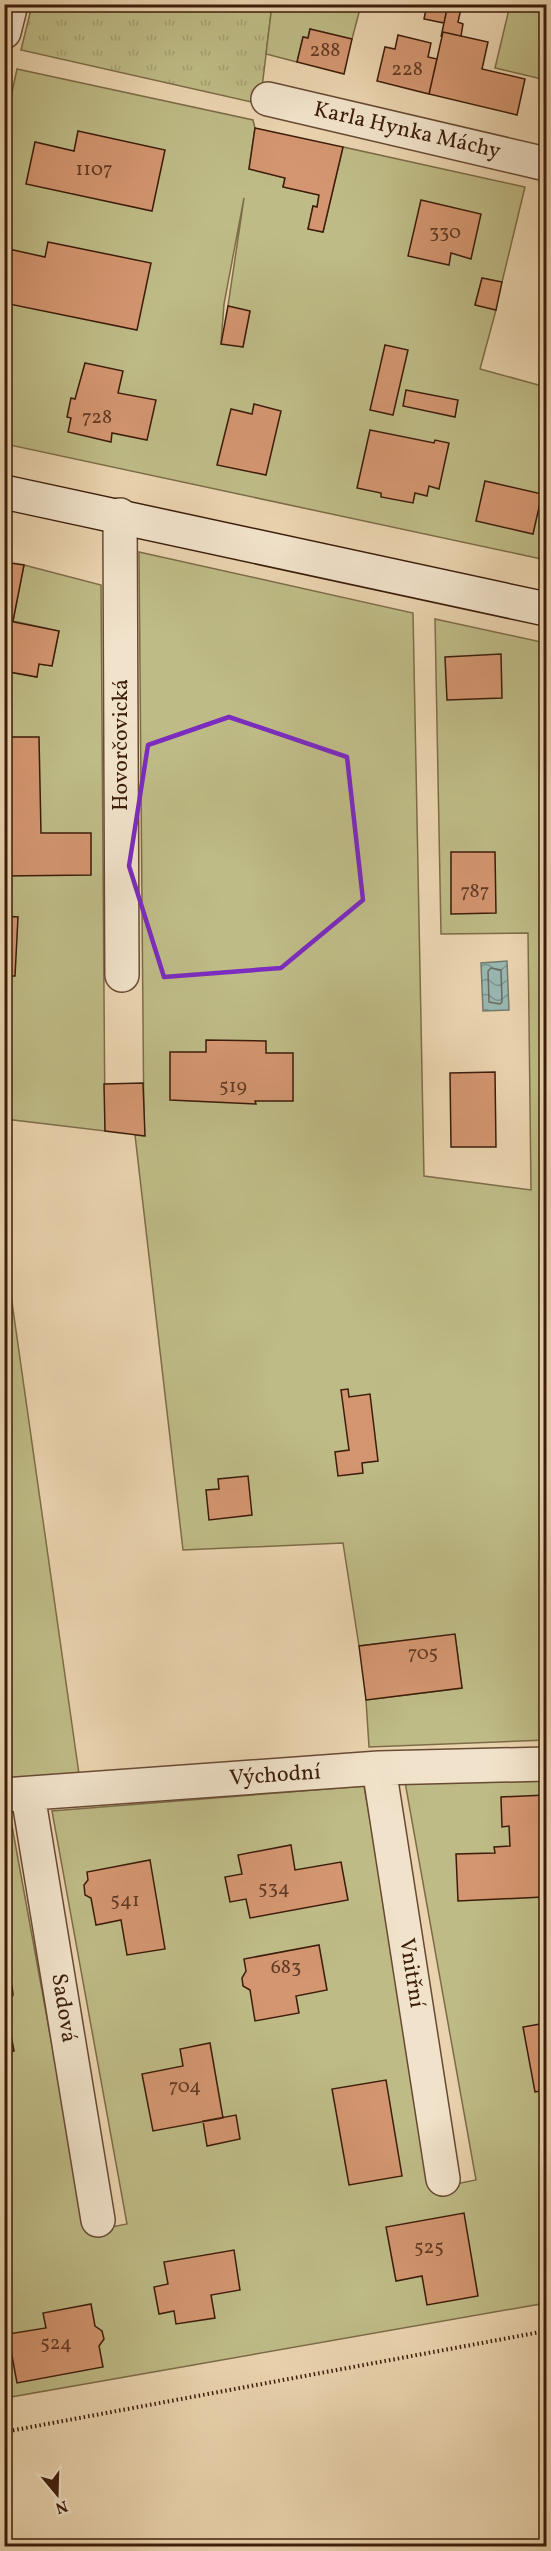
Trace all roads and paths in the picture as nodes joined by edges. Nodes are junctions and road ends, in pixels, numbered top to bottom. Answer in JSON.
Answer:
{"nodes":[{"id":1,"x":11,"y":4,"type":"edge"},
{"id":2,"x":4,"y":32,"type":"edge"},
{"id":3,"x":268,"y":99,"type":"dead end"},
{"id":4,"x":546,"y":164,"type":"edge"},
{"id":5,"x":4,"y":492,"type":"edge"},
{"id":6,"x":120,"y":515,"type":"junction"},
{"id":7,"x":546,"y":609,"type":"edge"},
{"id":8,"x":122,"y":975,"type":"dead end"},
{"id":9,"x":546,"y":1764,"type":"edge"},
{"id":10,"x":379,"y":1768,"type":"junction"},
{"id":11,"x":16,"y":1795,"type":"edge"},
{"id":12,"x":443,"y":2179,"type":"dead end"},
{"id":13,"x":98,"y":2220,"type":"dead end"},
{"id":14,"x":546,"y":2331,"type":"edge"},
{"id":15,"x":4,"y":2432,"type":"edge"}],
"edges":[{"from":1,"to":2,"type":"street"},
{"from":3,"to":4,"type":"street","name":"Karla Hynka Máchy"},
{"from":5,"to":6,"type":"street"},
{"from":6,"to":7,"type":"street"},
{"from":6,"to":8,"type":"street","name":"Hovorčovická"},
{"from":9,"to":10,"type":"street","name":"Východní"},
{"from":10,"to":11,"type":"street","name":"Východní"},
{"from":10,"to":12,"type":"street","name":"Vnitřní"},
{"from":11,"to":13,"type":"street","name":"Sadová"},
{"from":14,"to":15,"type":"path"}]}
